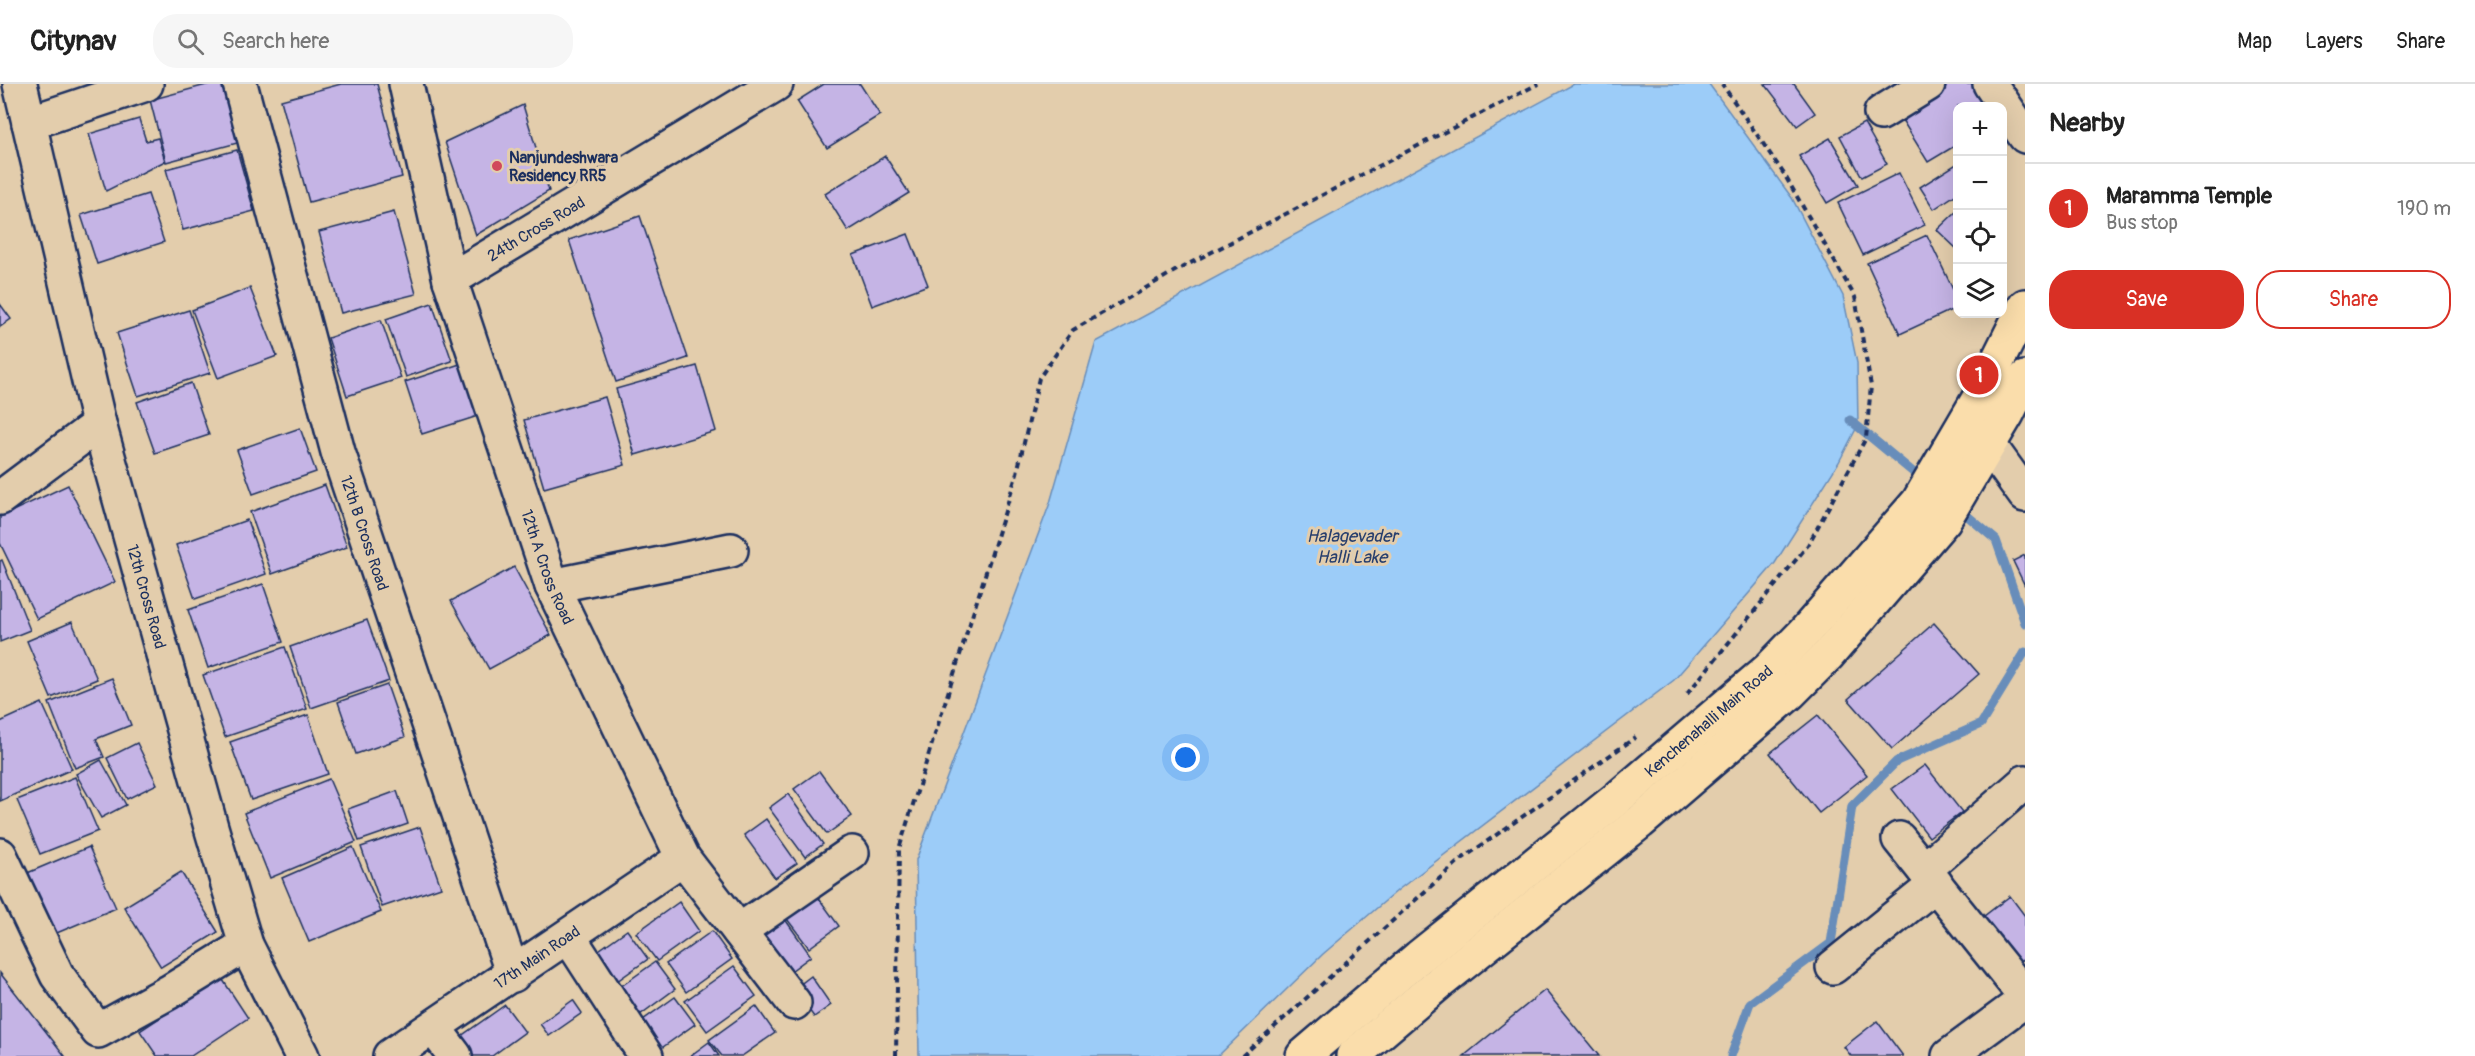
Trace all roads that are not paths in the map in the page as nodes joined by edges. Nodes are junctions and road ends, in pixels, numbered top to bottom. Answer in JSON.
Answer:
{"nodes":[{"id":1,"x":20,"y":84,"type":"edge"},
{"id":2,"x":146,"y":84,"type":"edge"},
{"id":3,"x":240,"y":84,"type":"edge"},
{"id":4,"x":406,"y":84,"type":"edge"},
{"id":5,"x":776,"y":84,"type":"edge"},
{"id":6,"x":1928,"y":84,"type":"edge"},
{"id":7,"x":1990,"y":84,"type":"edge"},
{"id":8,"x":1881,"y":113,"type":"dead end"},
{"id":9,"x":29,"y":123,"type":"junction"},
{"id":10,"x":2025,"y":136,"type":"edge"},
{"id":11,"x":450,"y":280,"type":"junction"},
{"id":12,"x":2025,"y":306,"type":"edge"},
{"id":13,"x":2025,"y":378,"type":"edge"},
{"id":14,"x":99,"y":423,"type":"junction"},
{"id":15,"x":1989,"y":445,"type":"junction"},
{"id":16,"x":2025,"y":495,"type":"edge"},
{"id":17,"x":0,"y":498,"type":"edge"},
{"id":18,"x":731,"y":550,"type":"dead end"},
{"id":19,"x":552,"y":586,"type":"junction"},
{"id":20,"x":2025,"y":782,"type":"edge"},
{"id":21,"x":1899,"y":839,"type":"dead end"},
{"id":22,"x":852,"y":853,"type":"dead end"},
{"id":23,"x":0,"y":855,"type":"edge"},
{"id":24,"x":683,"y":858,"type":"junction"},
{"id":25,"x":1930,"y":877,"type":"junction"},
{"id":26,"x":739,"y":931,"type":"junction"},
{"id":27,"x":569,"y":937,"type":"junction"},
{"id":28,"x":246,"y":945,"type":"junction"},
{"id":29,"x":1833,"y":967,"type":"dead end"},
{"id":30,"x":513,"y":975,"type":"junction"},
{"id":31,"x":2024,"y":993,"type":"edge"},
{"id":32,"x":794,"y":1003,"type":"dead end"},
{"id":33,"x":434,"y":1028,"type":"junction"},
{"id":34,"x":302,"y":1056,"type":"edge"},
{"id":35,"x":390,"y":1056,"type":"edge"},
{"id":36,"x":455,"y":1056,"type":"edge"},
{"id":37,"x":646,"y":1056,"type":"edge"},
{"id":38,"x":1303,"y":1056,"type":"edge"},
{"id":39,"x":1353,"y":1056,"type":"edge"},
{"id":40,"x":1949,"y":1056,"type":"edge"}],
"edges":[{"from":1,"to":9,"type":"street","name":"12th Cross Road"},
{"from":2,"to":9,"type":"street"},
{"from":3,"to":30,"type":"street","name":"12th B Cross Road"},
{"from":4,"to":11,"type":"street","name":"12th A Cross Road"},
{"from":5,"to":11,"type":"street","name":"24th Cross Road"},
{"from":6,"to":8,"type":"street"},
{"from":7,"to":10,"type":"street"},
{"from":9,"to":14,"type":"street","name":"12th Cross Road"},
{"from":11,"to":19,"type":"street","name":"12th A Cross Road"},
{"from":12,"to":38,"type":"main road","name":"Kenchenahalli Main Road"},
{"from":13,"to":15,"type":"main road","name":"Kenchenahalli Main Road"},
{"from":14,"to":17,"type":"street"},
{"from":14,"to":28,"type":"street","name":"12th Cross Road"},
{"from":15,"to":16,"type":"street"},
{"from":15,"to":39,"type":"main road","name":"Kenchenahalli Main Road"},
{"from":18,"to":19,"type":"street"},
{"from":19,"to":24,"type":"street","name":"12th A Cross Road"},
{"from":20,"to":25,"type":"street"},
{"from":21,"to":25,"type":"street"},
{"from":22,"to":26,"type":"street"},
{"from":23,"to":28,"type":"street"},
{"from":24,"to":26,"type":"street","name":"12th A Cross Road"},
{"from":24,"to":27,"type":"street","name":"17th Main Road"},
{"from":25,"to":29,"type":"street"},
{"from":25,"to":31,"type":"street"},
{"from":26,"to":32,"type":"street","name":"12th A Cross Road"},
{"from":27,"to":30,"type":"street","name":"17th Main Road"},
{"from":27,"to":37,"type":"street"},
{"from":28,"to":34,"type":"street","name":"12th Cross Road"},
{"from":30,"to":33,"type":"street","name":"17th Main Road"},
{"from":31,"to":40,"type":"street"},
{"from":33,"to":35,"type":"street","name":"17th Main Road"},
{"from":33,"to":36,"type":"street"}]}
